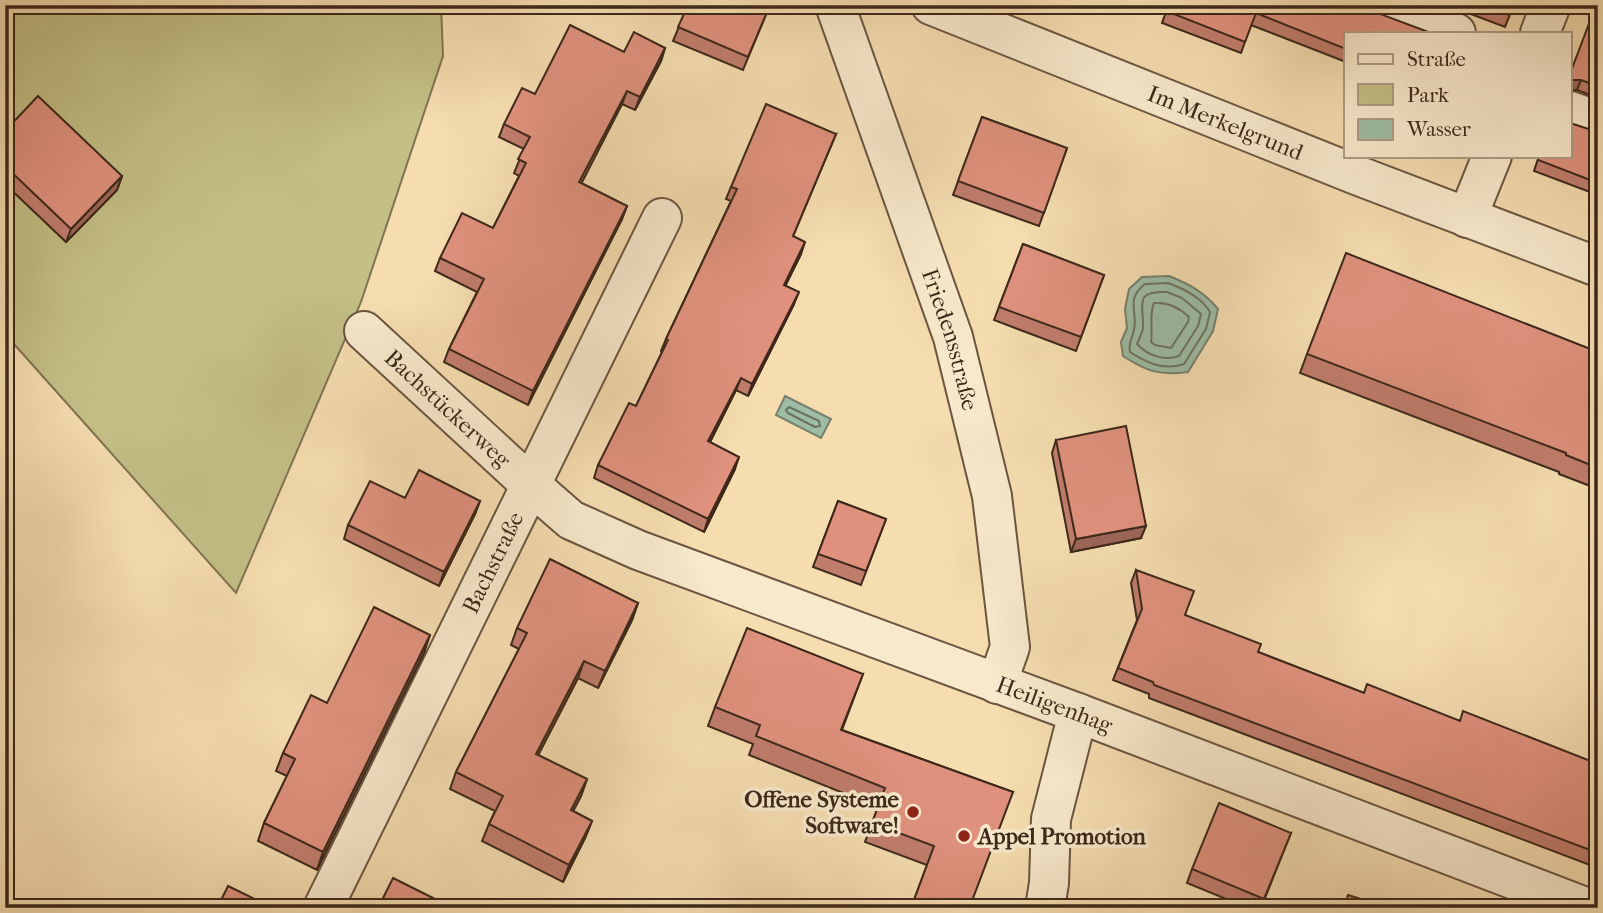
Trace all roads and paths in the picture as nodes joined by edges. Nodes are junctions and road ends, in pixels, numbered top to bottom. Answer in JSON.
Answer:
{"nodes":[{"id":1,"x":835,"y":5,"type":"edge"},
{"id":2,"x":930,"y":5,"type":"edge"},
{"id":3,"x":1384,"y":5,"type":"edge"},
{"id":4,"x":1551,"y":5,"type":"edge"},
{"id":5,"x":1453,"y":32,"type":"edge"},
{"id":6,"x":1540,"y":32,"type":"edge"},
{"id":7,"x":1572,"y":112,"type":"edge"},
{"id":8,"x":1598,"y":121,"type":"edge"},
{"id":9,"x":1491,"y":158,"type":"edge"},
{"id":10,"x":662,"y":218,"type":"dead end"},
{"id":11,"x":1467,"y":218,"type":"junction"},
{"id":12,"x":1598,"y":267,"type":"edge"},
{"id":13,"x":364,"y":331,"type":"dead end"},
{"id":14,"x":532,"y":486,"type":"junction"},
{"id":15,"x":997,"y":684,"type":"junction"},
{"id":16,"x":1078,"y":713,"type":"junction"},
{"id":17,"x":323,"y":908,"type":"edge"},
{"id":18,"x":1045,"y":908,"type":"edge"},
{"id":19,"x":1588,"y":908,"type":"edge"}],
"edges":[{"from":1,"to":15,"type":"street","name":"Friedensstraße"},
{"from":2,"to":11,"type":"street","name":"Im Merkelgrund"},
{"from":3,"to":5,"type":"street"},
{"from":4,"to":6,"type":"street"},
{"from":7,"to":8,"type":"street"},
{"from":9,"to":11,"type":"street"},
{"from":10,"to":14,"type":"street","name":"Bachstraße"},
{"from":11,"to":12,"type":"street","name":"Im Merkelgrund"},
{"from":13,"to":14,"type":"street","name":"Bachstückerweg"},
{"from":14,"to":15,"type":"street","name":"Heiligenhag"},
{"from":14,"to":17,"type":"street","name":"Bachstraße"},
{"from":15,"to":16,"type":"street","name":"Heiligenhag"},
{"from":16,"to":18,"type":"street"},
{"from":16,"to":19,"type":"street","name":"Heiligenhag"}]}
